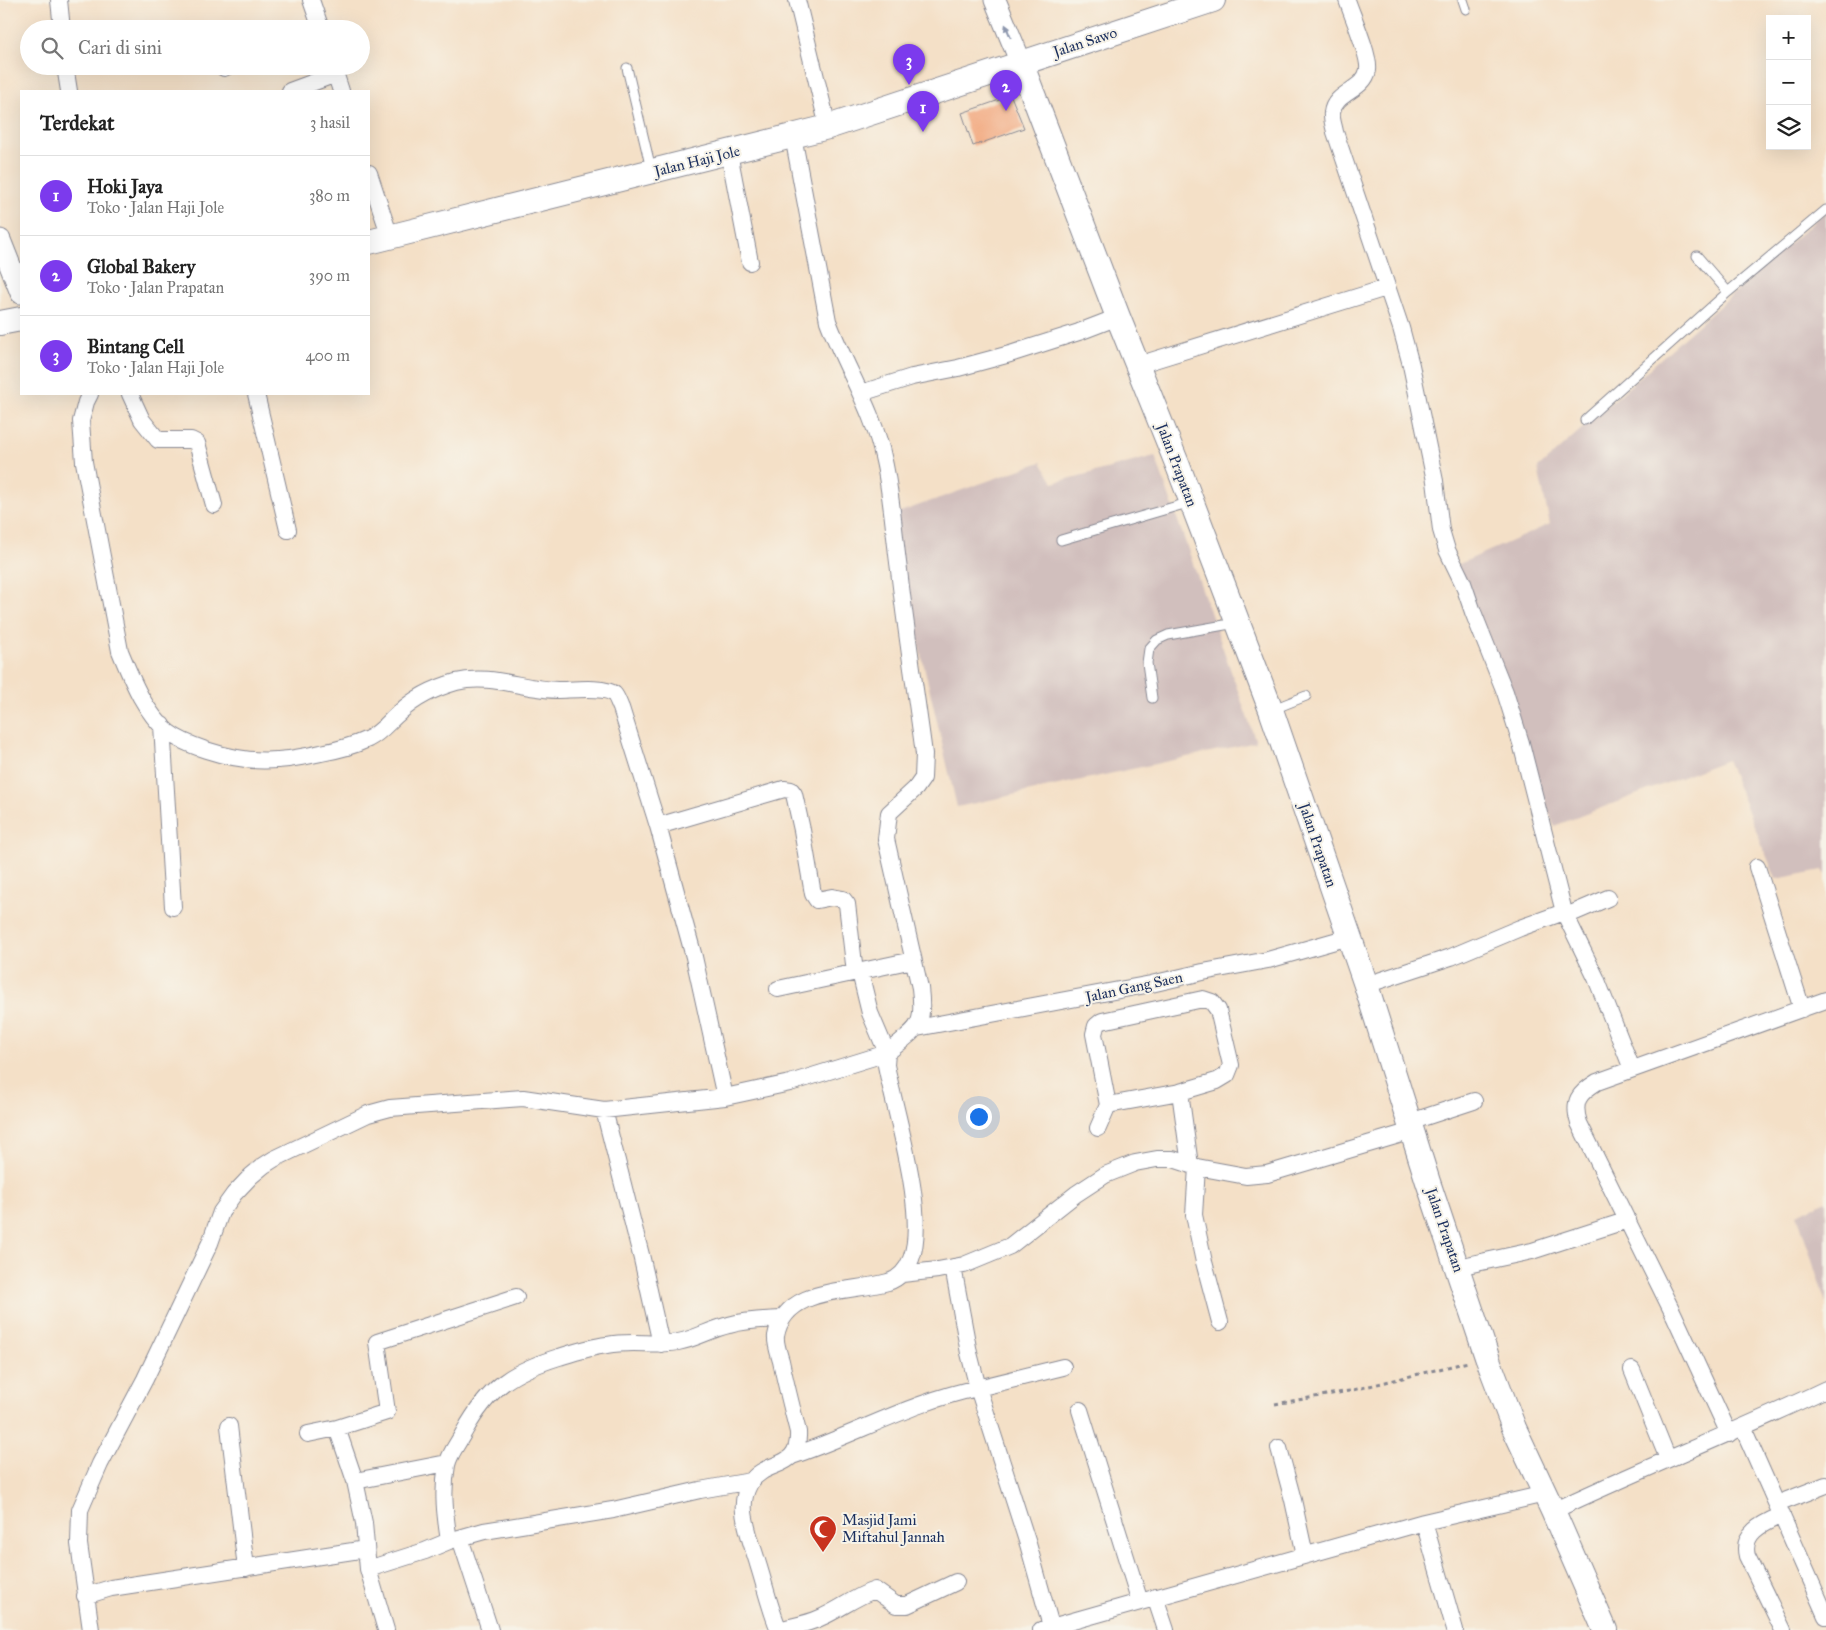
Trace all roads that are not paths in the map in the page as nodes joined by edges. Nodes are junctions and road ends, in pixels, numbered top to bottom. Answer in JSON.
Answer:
{"nodes":[{"id":1,"x":59,"y":0,"type":"edge"},
{"id":2,"x":311,"y":0,"type":"edge"},
{"id":3,"x":797,"y":0,"type":"edge"},
{"id":4,"x":996,"y":0,"type":"edge"},
{"id":5,"x":1214,"y":0,"type":"edge"},
{"id":6,"x":1347,"y":0,"type":"edge"},
{"id":7,"x":1463,"y":0,"type":"edge"},
{"id":8,"x":1466,"y":10,"type":"dead end"},
{"id":9,"x":61,"y":20,"type":"edge"},
{"id":10,"x":318,"y":20,"type":"edge"},
{"id":11,"x":1021,"y":63,"type":"junction"},
{"id":12,"x":627,"y":68,"type":"dead end"},
{"id":13,"x":66,"y":75,"type":"edge"},
{"id":14,"x":324,"y":75,"type":"edge"},
{"id":15,"x":337,"y":75,"type":"edge"},
{"id":16,"x":69,"y":90,"type":"edge"},
{"id":17,"x":292,"y":90,"type":"edge"},
{"id":18,"x":342,"y":90,"type":"edge"},
{"id":19,"x":828,"y":127,"type":"junction"},
{"id":20,"x":793,"y":136,"type":"junction"},
{"id":21,"x":729,"y":153,"type":"junction"},
{"id":22,"x":652,"y":172,"type":"junction"},
{"id":23,"x":370,"y":180,"type":"edge"},
{"id":24,"x":1826,"y":210,"type":"edge"},
{"id":25,"x":0,"y":240,"type":"edge"},
{"id":26,"x":379,"y":240,"type":"edge"},
{"id":27,"x":1697,"y":256,"type":"dead end"},
{"id":28,"x":750,"y":262,"type":"dead end"},
{"id":29,"x":1386,"y":288,"type":"junction"},
{"id":30,"x":20,"y":290,"type":"edge"},
{"id":31,"x":1728,"y":292,"type":"junction"},
{"id":32,"x":1118,"y":316,"type":"junction"},
{"id":33,"x":20,"y":319,"type":"edge"},
{"id":34,"x":0,"y":323,"type":"edge"},
{"id":35,"x":1138,"y":365,"type":"junction"},
{"id":36,"x":861,"y":393,"type":"junction"},
{"id":37,"x":90,"y":395,"type":"edge"},
{"id":38,"x":130,"y":395,"type":"edge"},
{"id":39,"x":256,"y":395,"type":"edge"},
{"id":40,"x":1585,"y":420,"type":"dead end"},
{"id":41,"x":1192,"y":502,"type":"junction"},
{"id":42,"x":214,"y":505,"type":"dead end"},
{"id":43,"x":288,"y":530,"type":"dead end"},
{"id":44,"x":1061,"y":540,"type":"dead end"},
{"id":45,"x":1238,"y":622,"type":"junction"},
{"id":46,"x":1306,"y":696,"type":"dead end"},
{"id":47,"x":1152,"y":698,"type":"dead end"},
{"id":48,"x":1271,"y":710,"type":"junction"},
{"id":49,"x":162,"y":725,"type":"junction"},
{"id":50,"x":658,"y":826,"type":"junction"},
{"id":51,"x":1757,"y":867,"type":"dead end"},
{"id":52,"x":1608,"y":898,"type":"dead end"},
{"id":53,"x":174,"y":907,"type":"dead end"},
{"id":54,"x":1565,"y":914,"type":"junction"},
{"id":55,"x":1350,"y":937,"type":"junction"},
{"id":56,"x":912,"y":960,"type":"junction"},
{"id":57,"x":857,"y":972,"type":"junction"},
{"id":58,"x":1366,"y":985,"type":"junction"},
{"id":59,"x":778,"y":989,"type":"dead end"},
{"id":60,"x":1826,"y":1000,"type":"edge"},
{"id":61,"x":1802,"y":1009,"type":"junction"},
{"id":62,"x":917,"y":1028,"type":"junction"},
{"id":63,"x":887,"y":1053,"type":"junction"},
{"id":64,"x":1632,"y":1069,"type":"junction"},
{"id":65,"x":1180,"y":1092,"type":"junction"},
{"id":66,"x":725,"y":1097,"type":"junction"},
{"id":67,"x":1474,"y":1101,"type":"dead end"},
{"id":68,"x":1108,"y":1105,"type":"junction"},
{"id":69,"x":604,"y":1110,"type":"junction"},
{"id":70,"x":1411,"y":1127,"type":"junction"},
{"id":71,"x":1098,"y":1128,"type":"dead end"},
{"id":72,"x":1194,"y":1166,"type":"junction"},
{"id":73,"x":1628,"y":1220,"type":"junction"},
{"id":74,"x":953,"y":1267,"type":"junction"},
{"id":75,"x":1458,"y":1267,"type":"junction"},
{"id":76,"x":902,"y":1274,"type":"junction"},
{"id":77,"x":516,"y":1297,"type":"dead end"},
{"id":78,"x":782,"y":1319,"type":"junction"},
{"id":79,"x":1220,"y":1322,"type":"dead end"},
{"id":80,"x":661,"y":1344,"type":"junction"},
{"id":81,"x":1063,"y":1367,"type":"dead end"},
{"id":82,"x":1632,"y":1370,"type":"dead end"},
{"id":83,"x":978,"y":1388,"type":"junction"},
{"id":84,"x":1826,"y":1389,"type":"edge"},
{"id":85,"x":1080,"y":1410,"type":"dead end"},
{"id":86,"x":229,"y":1426,"type":"dead end"},
{"id":87,"x":337,"y":1428,"type":"junction"},
{"id":88,"x":1736,"y":1431,"type":"junction"},
{"id":89,"x":308,"y":1434,"type":"dead end"},
{"id":90,"x":1279,"y":1448,"type":"dead end"},
{"id":91,"x":792,"y":1456,"type":"junction"},
{"id":92,"x":1668,"y":1459,"type":"junction"},
{"id":93,"x":448,"y":1463,"type":"junction"},
{"id":94,"x":356,"y":1481,"type":"junction"},
{"id":95,"x":751,"y":1481,"type":"junction"},
{"id":96,"x":1826,"y":1485,"type":"edge"},
{"id":97,"x":1549,"y":1503,"type":"junction"},
{"id":98,"x":1780,"y":1510,"type":"junction"},
{"id":99,"x":1424,"y":1522,"type":"junction"},
{"id":100,"x":454,"y":1539,"type":"junction"},
{"id":101,"x":366,"y":1549,"type":"junction"},
{"id":102,"x":1305,"y":1555,"type":"junction"},
{"id":103,"x":246,"y":1568,"type":"junction"},
{"id":104,"x":368,"y":1569,"type":"junction"},
{"id":105,"x":956,"y":1582,"type":"dead end"},
{"id":106,"x":86,"y":1596,"type":"junction"},
{"id":107,"x":1148,"y":1599,"type":"junction"},
{"id":108,"x":1826,"y":1616,"type":"edge"},
{"id":109,"x":1046,"y":1628,"type":"edge"},
{"id":110,"x":91,"y":1630,"type":"edge"},
{"id":111,"x":386,"y":1630,"type":"edge"},
{"id":112,"x":490,"y":1630,"type":"edge"},
{"id":113,"x":779,"y":1630,"type":"edge"},
{"id":114,"x":1166,"y":1630,"type":"edge"},
{"id":115,"x":1455,"y":1630,"type":"edge"},
{"id":116,"x":1605,"y":1630,"type":"edge"},
{"id":117,"x":1782,"y":1630,"type":"edge"}],
"edges":[{"from":1,"to":9,"type":"street"},
{"from":2,"to":10,"type":"street"},
{"from":3,"to":19,"type":"street"},
{"from":11,"to":4,"type":"street","one_way":true},
{"from":5,"to":11,"type":"main road","name":"Jalan Sawo"},
{"from":6,"to":29,"type":"street"},
{"from":7,"to":8,"type":"lane"},
{"from":11,"to":19,"type":"main road","name":"Jalan Haji Jole"},
{"from":11,"to":32,"type":"main road","name":"Jalan Prapatan"},
{"from":12,"to":22,"type":"lane"},
{"from":13,"to":16,"type":"street"},
{"from":14,"to":17,"type":"street"},
{"from":15,"to":18,"type":"street"},
{"from":19,"to":20,"type":"main road","name":"Jalan Haji Jole"},
{"from":20,"to":21,"type":"main road","name":"Jalan Haji Jole"},
{"from":20,"to":36,"type":"street"},
{"from":21,"to":22,"type":"main road","name":"Jalan Haji Jole"},
{"from":21,"to":28,"type":"street"},
{"from":22,"to":26,"type":"main road","name":"Jalan Haji Jole"},
{"from":23,"to":26,"type":"street"},
{"from":24,"to":31,"type":"lane"},
{"from":25,"to":30,"type":"street"},
{"from":27,"to":31,"type":"lane"},
{"from":29,"to":35,"type":"street"},
{"from":29,"to":54,"type":"street"},
{"from":31,"to":40,"type":"lane"},
{"from":32,"to":35,"type":"main road","name":"Jalan Prapatan"},
{"from":32,"to":36,"type":"street"},
{"from":33,"to":34,"type":"main road"},
{"from":35,"to":41,"type":"main road","name":"Jalan Prapatan"},
{"from":36,"to":56,"type":"street"},
{"from":37,"to":49,"type":"street"},
{"from":38,"to":42,"type":"street"},
{"from":39,"to":43,"type":"street"},
{"from":41,"to":44,"type":"lane"},
{"from":41,"to":45,"type":"main road","name":"Jalan Prapatan"},
{"from":45,"to":47,"type":"lane"},
{"from":45,"to":48,"type":"main road","name":"Jalan Prapatan"},
{"from":46,"to":48,"type":"lane"},
{"from":48,"to":55,"type":"main road","name":"Jalan Prapatan"},
{"from":49,"to":50,"type":"street"},
{"from":49,"to":53,"type":"street"},
{"from":50,"to":57,"type":"street"},
{"from":50,"to":66,"type":"street"},
{"from":51,"to":61,"type":"street"},
{"from":52,"to":54,"type":"street"},
{"from":54,"to":58,"type":"street"},
{"from":54,"to":64,"type":"street"},
{"from":55,"to":58,"type":"main road","name":"Jalan Prapatan"},
{"from":55,"to":62,"type":"street","name":"Jalan Gang Saen"},
{"from":56,"to":57,"type":"street"},
{"from":56,"to":62,"type":"street"},
{"from":57,"to":59,"type":"street"},
{"from":57,"to":63,"type":"street"},
{"from":58,"to":70,"type":"main road","name":"Jalan Prapatan"},
{"from":60,"to":61,"type":"street"},
{"from":61,"to":64,"type":"street"},
{"from":62,"to":63,"type":"street"},
{"from":63,"to":66,"type":"street"},
{"from":63,"to":76,"type":"street"},
{"from":64,"to":73,"type":"street"},
{"from":65,"to":68,"type":"street"},
{"from":65,"to":68,"type":"street"},
{"from":65,"to":72,"type":"street"},
{"from":66,"to":69,"type":"street"},
{"from":67,"to":70,"type":"street"},
{"from":68,"to":71,"type":"street"},
{"from":69,"to":80,"type":"street"},
{"from":69,"to":106,"type":"street"},
{"from":70,"to":72,"type":"street"},
{"from":70,"to":75,"type":"main road","name":"Jalan Prapatan"},
{"from":72,"to":74,"type":"street"},
{"from":72,"to":79,"type":"street"},
{"from":73,"to":75,"type":"street"},
{"from":73,"to":88,"type":"street"},
{"from":74,"to":76,"type":"street"},
{"from":74,"to":83,"type":"street"},
{"from":75,"to":97,"type":"main road","name":"Jalan Prapatan"},
{"from":76,"to":78,"type":"street"},
{"from":77,"to":87,"type":"street"},
{"from":78,"to":80,"type":"street"},
{"from":78,"to":91,"type":"street"},
{"from":80,"to":93,"type":"street"},
{"from":81,"to":83,"type":"street"},
{"from":82,"to":92,"type":"street"},
{"from":83,"to":91,"type":"street"},
{"from":83,"to":109,"type":"street"},
{"from":84,"to":88,"type":"street"},
{"from":85,"to":107,"type":"street"},
{"from":86,"to":103,"type":"street"},
{"from":87,"to":89,"type":"street"},
{"from":87,"to":94,"type":"street"},
{"from":88,"to":92,"type":"street"},
{"from":88,"to":98,"type":"street"},
{"from":90,"to":102,"type":"street"},
{"from":91,"to":95,"type":"street"},
{"from":92,"to":97,"type":"street"},
{"from":93,"to":94,"type":"street"},
{"from":93,"to":100,"type":"street"},
{"from":94,"to":101,"type":"street"},
{"from":95,"to":100,"type":"street"},
{"from":95,"to":113,"type":"street"},
{"from":96,"to":98,"type":"street"},
{"from":97,"to":99,"type":"street"},
{"from":97,"to":116,"type":"main road","name":"Jalan Prapatan"},
{"from":98,"to":108,"type":"street"},
{"from":98,"to":117,"type":"street"},
{"from":99,"to":102,"type":"street"},
{"from":99,"to":115,"type":"street"},
{"from":100,"to":104,"type":"street"},
{"from":100,"to":112,"type":"street"},
{"from":101,"to":103,"type":"street"},
{"from":101,"to":104,"type":"street"},
{"from":102,"to":107,"type":"street"},
{"from":103,"to":106,"type":"street"},
{"from":104,"to":111,"type":"street"},
{"from":105,"to":113,"type":"street"},
{"from":106,"to":110,"type":"street"},
{"from":107,"to":109,"type":"street"},
{"from":107,"to":114,"type":"street"}]}
